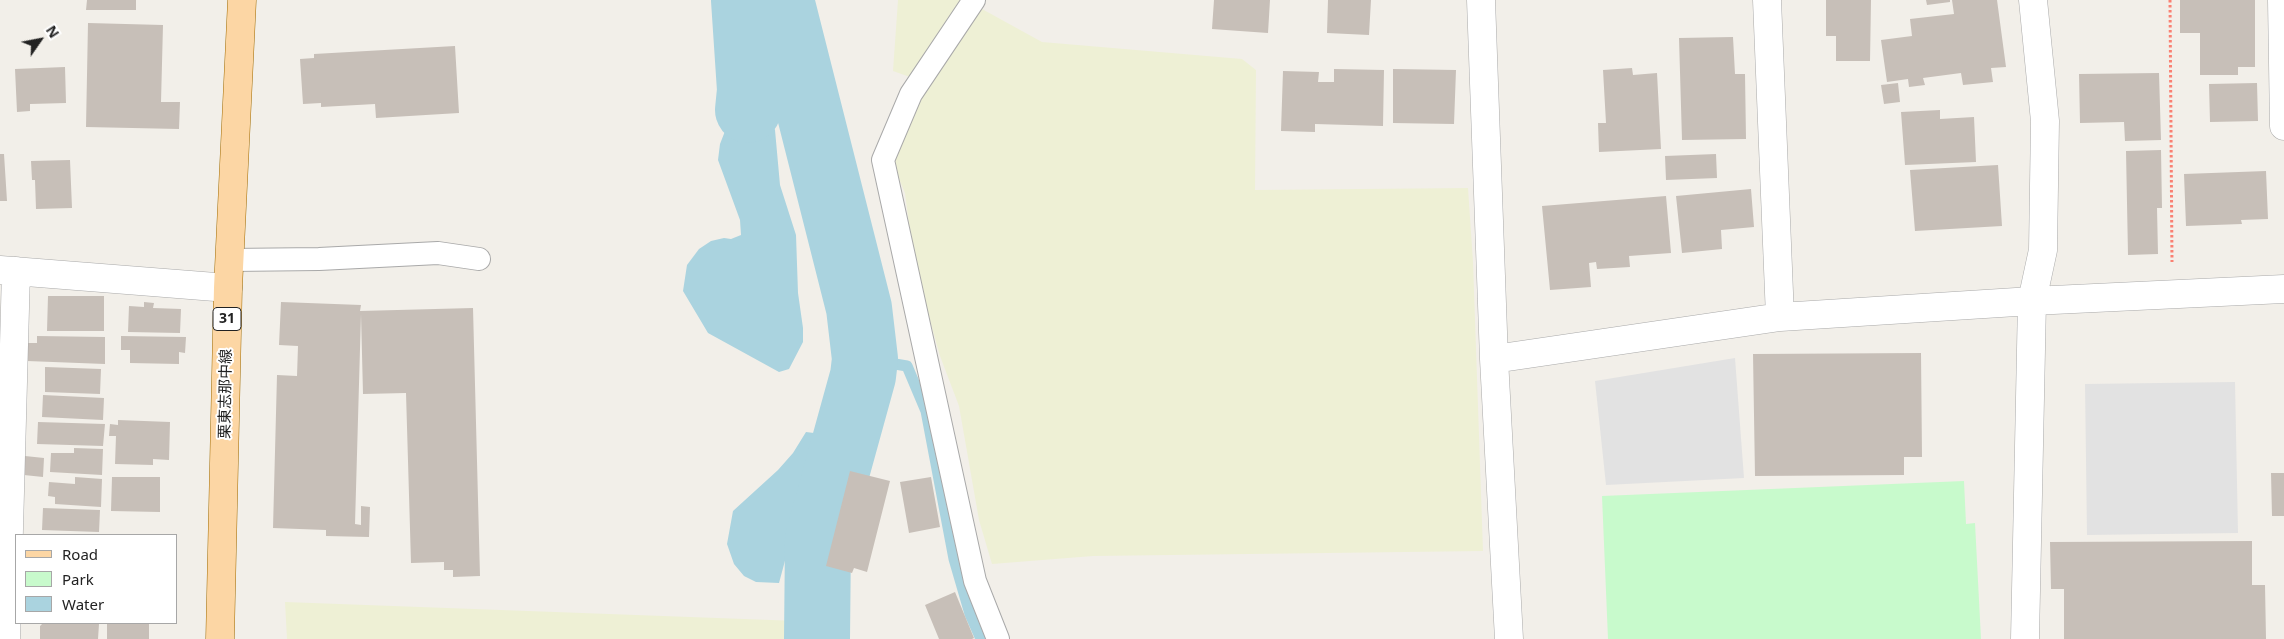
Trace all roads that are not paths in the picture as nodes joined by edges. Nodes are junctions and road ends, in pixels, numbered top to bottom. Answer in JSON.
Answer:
{"nodes":[{"id":1,"x":242,"y":0,"type":"edge"},
{"id":2,"x":974,"y":0,"type":"edge"},
{"id":3,"x":1482,"y":0,"type":"edge"},
{"id":4,"x":1767,"y":0,"type":"edge"},
{"id":5,"x":2033,"y":0,"type":"edge"},
{"id":6,"x":2282,"y":0,"type":"edge"},
{"id":7,"x":2284,"y":126,"type":"edge"},
{"id":8,"x":479,"y":259,"type":"dead end"},
{"id":9,"x":230,"y":260,"type":"junction"},
{"id":10,"x":8,"y":271,"type":"edge"},
{"id":11,"x":228,"y":288,"type":"junction"},
{"id":12,"x":2284,"y":289,"type":"edge"},
{"id":13,"x":2032,"y":300,"type":"junction"},
{"id":14,"x":1780,"y":317,"type":"junction"},
{"id":15,"x":1494,"y":359,"type":"junction"},
{"id":16,"x":6,"y":639,"type":"edge"},
{"id":17,"x":220,"y":639,"type":"edge"},
{"id":18,"x":998,"y":639,"type":"edge"},
{"id":19,"x":1509,"y":639,"type":"edge"},
{"id":20,"x":2025,"y":639,"type":"edge"}],
"edges":[{"from":1,"to":9,"type":"main road","name":"栗東志那中線","number":"31"},
{"from":2,"to":18,"type":"lane"},
{"from":3,"to":15,"type":"street"},
{"from":4,"to":14,"type":"street"},
{"from":5,"to":13,"type":"street"},
{"from":6,"to":7,"type":"street"},
{"from":8,"to":9,"type":"lane"},
{"from":9,"to":11,"type":"main road","name":"栗東志那中線","number":"31"},
{"from":10,"to":11,"type":"street"},
{"from":10,"to":16,"type":"street"},
{"from":11,"to":17,"type":"main road","name":"栗東志那中線","number":"31"},
{"from":12,"to":13,"type":"street"},
{"from":13,"to":14,"type":"street"},
{"from":13,"to":20,"type":"street"},
{"from":14,"to":15,"type":"street"},
{"from":15,"to":19,"type":"street"}]}
